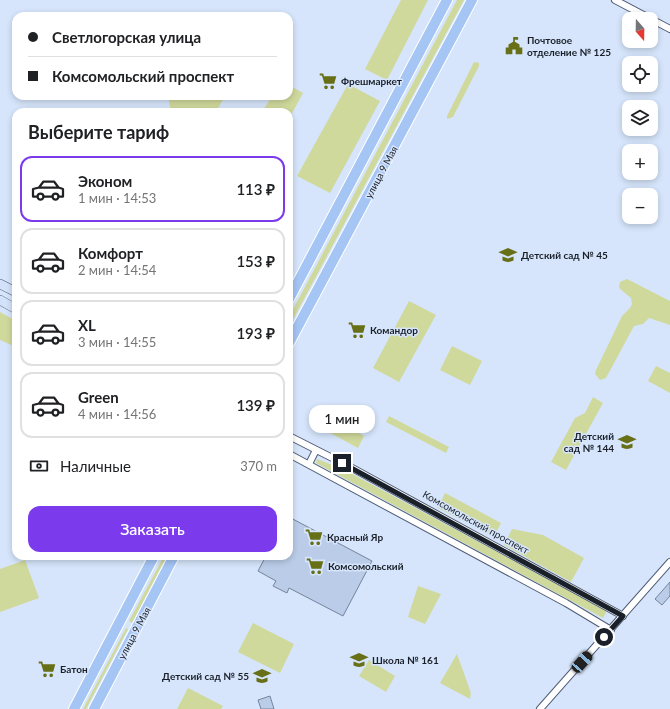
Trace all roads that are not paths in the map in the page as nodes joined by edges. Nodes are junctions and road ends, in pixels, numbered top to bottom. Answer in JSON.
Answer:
{"nodes":[{"id":1,"x":446,"y":0,"type":"edge"},
{"id":2,"x":472,"y":0,"type":"edge"},
{"id":3,"x":615,"y":0,"type":"edge"},
{"id":4,"x":670,"y":29,"type":"edge"},
{"id":5,"x":0,"y":284,"type":"edge"},
{"id":6,"x":12,"y":290,"type":"edge"},
{"id":7,"x":293,"y":291,"type":"edge"},
{"id":8,"x":0,"y":300,"type":"edge"},
{"id":9,"x":12,"y":306,"type":"edge"},
{"id":10,"x":293,"y":336,"type":"edge"},
{"id":11,"x":293,"y":438,"type":"edge"},
{"id":12,"x":316,"y":450,"type":"junction"},
{"id":13,"x":293,"y":456,"type":"edge"},
{"id":14,"x":309,"y":464,"type":"junction"},
{"id":15,"x":152,"y":560,"type":"edge"},
{"id":16,"x":172,"y":560,"type":"edge"},
{"id":17,"x":670,"y":562,"type":"edge"},
{"id":18,"x":623,"y":616,"type":"junction"},
{"id":19,"x":611,"y":630,"type":"junction"},
{"id":20,"x":74,"y":709,"type":"edge"},
{"id":21,"x":94,"y":709,"type":"edge"},
{"id":22,"x":540,"y":709,"type":"edge"}],
"edges":[{"from":1,"to":7,"type":"main road"},
{"from":2,"to":10,"type":"main road","name":"улица 9 Мая"},
{"from":3,"to":4,"type":"street"},
{"from":5,"to":6,"type":"main road"},
{"from":8,"to":9,"type":"main road"},
{"from":11,"to":12,"type":"street","name":"Комсомольский проспект"},
{"from":12,"to":14,"type":"street"},
{"from":12,"to":18,"type":"street","name":"Комсомольский проспект"},
{"from":13,"to":14,"type":"street"},
{"from":14,"to":19,"type":"street"},
{"from":15,"to":20,"type":"main road","name":"улица 9 Мая"},
{"from":16,"to":21,"type":"main road","name":"улица 9 Мая"},
{"from":17,"to":18,"type":"street"},
{"from":18,"to":19,"type":"street"},
{"from":19,"to":22,"type":"street"}]}
